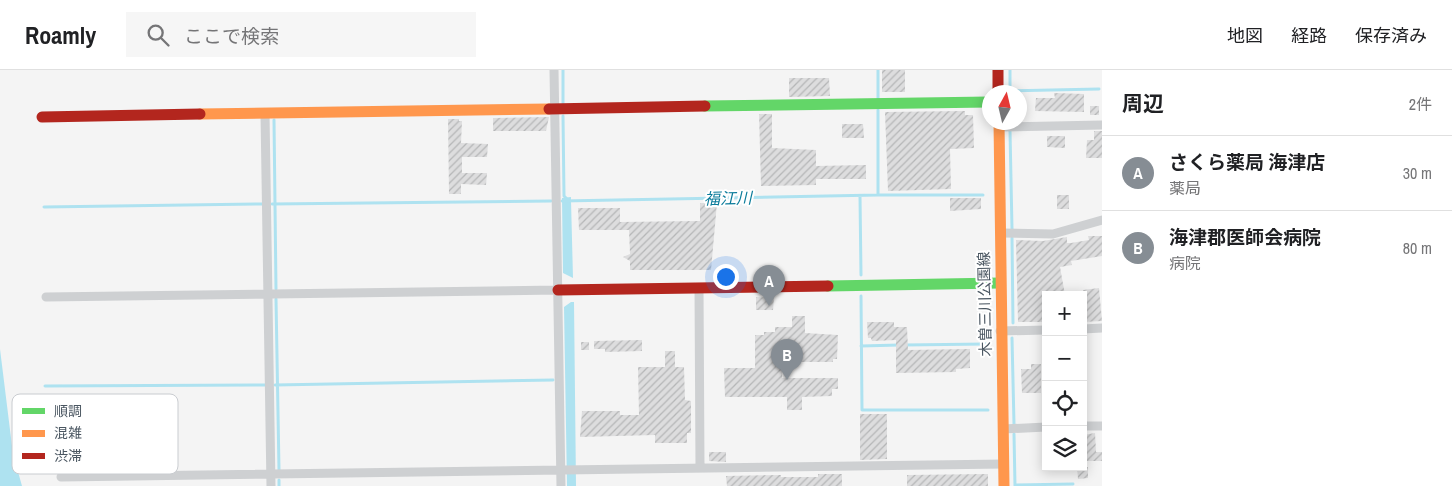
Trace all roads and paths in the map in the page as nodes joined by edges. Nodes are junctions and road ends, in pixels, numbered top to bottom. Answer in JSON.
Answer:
{"nodes":[{"id":1,"x":554,"y":70,"type":"edge"},
{"id":2,"x":998,"y":70,"type":"edge"},
{"id":3,"x":998,"y":85,"type":"edge"},
{"id":4,"x":982,"y":102,"type":"edge"},
{"id":5,"x":555,"y":110,"type":"junction"},
{"id":6,"x":265,"y":114,"type":"junction"},
{"id":7,"x":42,"y":117,"type":"dead end"},
{"id":8,"x":1027,"y":125,"type":"edge"},
{"id":9,"x":1102,"y":126,"type":"edge"},
{"id":10,"x":999,"y":130,"type":"edge"},
{"id":11,"x":1102,"y":220,"type":"edge"},
{"id":12,"x":1000,"y":233,"type":"junction"},
{"id":13,"x":1000,"y":283,"type":"junction"},
{"id":14,"x":699,"y":288,"type":"junction"},
{"id":15,"x":558,"y":290,"type":"junction"},
{"id":16,"x":268,"y":293,"type":"junction"},
{"id":17,"x":46,"y":297,"type":"dead end"},
{"id":18,"x":1102,"y":328,"type":"edge"},
{"id":19,"x":1087,"y":329,"type":"edge"},
{"id":20,"x":1000,"y":330,"type":"junction"},
{"id":21,"x":1042,"y":330,"type":"edge"},
{"id":22,"x":1087,"y":426,"type":"edge"},
{"id":23,"x":1102,"y":426,"type":"edge"},
{"id":24,"x":1042,"y":427,"type":"edge"},
{"id":25,"x":1003,"y":429,"type":"junction"},
{"id":26,"x":1004,"y":464,"type":"junction"},
{"id":27,"x":700,"y":468,"type":"junction"},
{"id":28,"x":562,"y":470,"type":"junction"},
{"id":29,"x":271,"y":475,"type":"junction"},
{"id":30,"x":61,"y":477,"type":"dead end"},
{"id":31,"x":271,"y":486,"type":"edge"},
{"id":32,"x":561,"y":486,"type":"edge"},
{"id":33,"x":1004,"y":486,"type":"edge"}],
"edges":[{"from":1,"to":5,"type":"street"},
{"from":2,"to":3,"type":"street"},
{"from":4,"to":5,"type":"street"},
{"from":5,"to":6,"type":"street"},
{"from":5,"to":15,"type":"street"},
{"from":6,"to":7,"type":"street"},
{"from":6,"to":16,"type":"street"},
{"from":8,"to":9,"type":"street"},
{"from":10,"to":12,"type":"street","name":"木曽三川公園線"},
{"from":11,"to":12,"type":"street"},
{"from":12,"to":13,"type":"street","name":"木曽三川公園線"},
{"from":13,"to":14,"type":"street"},
{"from":13,"to":20,"type":"street","name":"木曽三川公園線"},
{"from":14,"to":15,"type":"street"},
{"from":14,"to":27,"type":"street"},
{"from":15,"to":16,"type":"street"},
{"from":15,"to":28,"type":"street"},
{"from":16,"to":17,"type":"street"},
{"from":16,"to":29,"type":"street"},
{"from":18,"to":19,"type":"street"},
{"from":20,"to":21,"type":"street"},
{"from":20,"to":25,"type":"street","name":"木曽三川公園線"},
{"from":22,"to":23,"type":"street"},
{"from":24,"to":25,"type":"street"},
{"from":25,"to":26,"type":"street","name":"木曽三川公園線"},
{"from":26,"to":27,"type":"street"},
{"from":26,"to":33,"type":"street","name":"木曽三川公園線"},
{"from":27,"to":28,"type":"street"},
{"from":28,"to":29,"type":"street"},
{"from":28,"to":32,"type":"street"},
{"from":29,"to":30,"type":"street"},
{"from":29,"to":31,"type":"street"}]}
